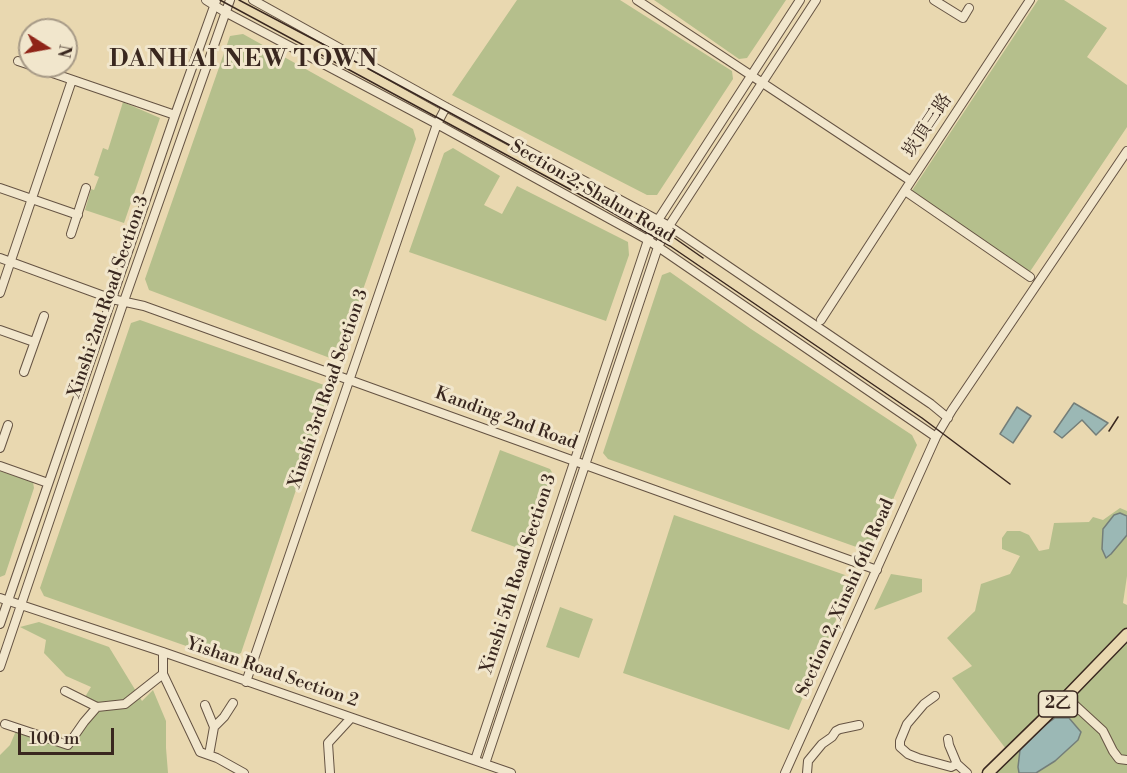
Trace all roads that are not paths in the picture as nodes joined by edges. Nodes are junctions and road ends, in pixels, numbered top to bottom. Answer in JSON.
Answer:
{"nodes":[{"id":1,"x":230,"y":0,"type":"edge"},
{"id":2,"x":253,"y":0,"type":"edge"},
{"id":3,"x":636,"y":0,"type":"edge"},
{"id":4,"x":800,"y":0,"type":"edge"},
{"id":5,"x":816,"y":0,"type":"edge"},
{"id":6,"x":934,"y":0,"type":"edge"},
{"id":7,"x":1030,"y":0,"type":"edge"},
{"id":8,"x":212,"y":1,"type":"edge"},
{"id":9,"x":969,"y":8,"type":"dead end"},
{"id":10,"x":225,"y":12,"type":"junction"},
{"id":11,"x":750,"y":76,"type":"junction"},
{"id":12,"x":66,"y":78,"type":"edge"},
{"id":13,"x":72,"y":80,"type":"junction"},
{"id":14,"x":762,"y":83,"type":"junction"},
{"id":15,"x":446,"y":107,"type":"junction"},
{"id":16,"x":175,"y":115,"type":"junction"},
{"id":17,"x":437,"y":124,"type":"junction"},
{"id":18,"x":1127,"y":151,"type":"edge"},
{"id":19,"x":911,"y":181,"type":"junction"},
{"id":20,"x":0,"y":188,"type":"edge"},
{"id":21,"x":86,"y":188,"type":"dead end"},
{"id":22,"x":905,"y":191,"type":"junction"},
{"id":23,"x":32,"y":199,"type":"junction"},
{"id":24,"x":78,"y":215,"type":"junction"},
{"id":25,"x":658,"y":220,"type":"junction"},
{"id":26,"x":669,"y":226,"type":"junction"},
{"id":27,"x":71,"y":234,"type":"dead end"},
{"id":28,"x":648,"y":240,"type":"junction"},
{"id":29,"x":658,"y":247,"type":"junction"},
{"id":30,"x":0,"y":258,"type":"edge"},
{"id":31,"x":11,"y":262,"type":"junction"},
{"id":32,"x":1030,"y":276,"type":"dead end"},
{"id":33,"x":0,"y":293,"type":"edge"},
{"id":34,"x":112,"y":299,"type":"junction"},
{"id":35,"x":124,"y":301,"type":"junction"},
{"id":36,"x":44,"y":315,"type":"dead end"},
{"id":37,"x":821,"y":320,"type":"dead end"},
{"id":38,"x":0,"y":330,"type":"edge"},
{"id":39,"x":34,"y":342,"type":"junction"},
{"id":40,"x":24,"y":372,"type":"dead end"},
{"id":41,"x":350,"y":380,"type":"junction"},
{"id":42,"x":948,"y":418,"type":"junction"},
{"id":43,"x":8,"y":425,"type":"dead end"},
{"id":44,"x":936,"y":437,"type":"junction"},
{"id":45,"x":0,"y":448,"type":"edge"},
{"id":46,"x":574,"y":461,"type":"junction"},
{"id":47,"x":586,"y":465,"type":"junction"},
{"id":48,"x":0,"y":466,"type":"edge"},
{"id":49,"x":48,"y":483,"type":"junction"},
{"id":50,"x":877,"y":570,"type":"junction"},
{"id":51,"x":4,"y":600,"type":"edge"},
{"id":52,"x":21,"y":605,"type":"junction"},
{"id":53,"x":0,"y":624,"type":"edge"},
{"id":54,"x":1127,"y":634,"type":"edge"},
{"id":55,"x":163,"y":652,"type":"junction"},
{"id":56,"x":0,"y":667,"type":"edge"},
{"id":57,"x":163,"y":674,"type":"junction"},
{"id":58,"x":246,"y":682,"type":"junction"},
{"id":59,"x":65,"y":691,"type":"dead end"},
{"id":60,"x":935,"y":696,"type":"dead end"},
{"id":61,"x":1066,"y":697,"type":"junction"},
{"id":62,"x":233,"y":702,"type":"dead end"},
{"id":63,"x":205,"y":705,"type":"dead end"},
{"id":64,"x":97,"y":707,"type":"junction"},
{"id":65,"x":351,"y":718,"type":"junction"},
{"id":66,"x":4,"y":724,"type":"dead end"},
{"id":67,"x":859,"y":724,"type":"dead end"},
{"id":68,"x":214,"y":727,"type":"junction"},
{"id":69,"x":948,"y":739,"type":"dead end"},
{"id":70,"x":208,"y":755,"type":"junction"},
{"id":71,"x":475,"y":760,"type":"junction"},
{"id":72,"x":1127,"y":760,"type":"edge"},
{"id":73,"x":485,"y":764,"type":"junction"},
{"id":74,"x":957,"y":764,"type":"junction"},
{"id":75,"x":244,"y":773,"type":"edge"},
{"id":76,"x":330,"y":773,"type":"edge"},
{"id":77,"x":512,"y":773,"type":"edge"},
{"id":78,"x":785,"y":773,"type":"edge"},
{"id":79,"x":807,"y":773,"type":"edge"},
{"id":80,"x":967,"y":773,"type":"edge"},
{"id":81,"x":988,"y":773,"type":"edge"}],
"edges":[{"from":1,"to":10,"type":"street","name":"Xinshi 2nd Road Section 3"},
{"from":2,"to":15,"type":"street","name":"Section 2, Shalun Road"},
{"from":3,"to":11,"type":"street","name":"崁頂三路"},
{"from":4,"to":11,"type":"street","name":"Xinshi 5th Road Section 3"},
{"from":5,"to":14,"type":"street","name":"Xinshi 5th Road Section 3"},
{"from":6,"to":9,"type":"street"},
{"from":7,"to":19,"type":"street","name":"崁頂三路"},
{"from":8,"to":10,"type":"street","name":"Section 2, Shalun Road"},
{"from":8,"to":16,"type":"street","name":"Xinshi 2nd Road Section 3"},
{"from":10,"to":17,"type":"street","name":"Section 2, Shalun Road"},
{"from":10,"to":35,"type":"street","name":"Xinshi 2nd Road Section 3"},
{"from":11,"to":14,"type":"street","name":"崁頂三路"},
{"from":11,"to":25,"type":"street","name":"Xinshi 5th Road Section 3"},
{"from":12,"to":13,"type":"street"},
{"from":13,"to":16,"type":"street"},
{"from":13,"to":23,"type":"street"},
{"from":14,"to":19,"type":"street","name":"崁頂三路"},
{"from":14,"to":26,"type":"street","name":"Xinshi 5th Road Section 3"},
{"from":15,"to":17,"type":"street","name":"Xinshi 3rd Road Section 3"},
{"from":15,"to":25,"type":"street","name":"Section 2, Shalun Road"},
{"from":16,"to":34,"type":"street","name":"Xinshi 2nd Road Section 3"},
{"from":17,"to":28,"type":"street","name":"Section 2, Shalun Road"},
{"from":17,"to":41,"type":"street","name":"Xinshi 3rd Road Section 3"},
{"from":18,"to":42,"type":"street","name":"Section 2, Xinshi 6th Road"},
{"from":19,"to":22,"type":"street"},
{"from":20,"to":23,"type":"street"},
{"from":21,"to":24,"type":"street"},
{"from":22,"to":32,"type":"street"},
{"from":22,"to":37,"type":"street"},
{"from":23,"to":24,"type":"street"},
{"from":23,"to":31,"type":"street"},
{"from":24,"to":27,"type":"street"},
{"from":25,"to":26,"type":"street","name":"Section 2, Shalun Road"},
{"from":25,"to":28,"type":"street","name":"Xinshi 5th Road Section 3"},
{"from":26,"to":29,"type":"street","name":"Xinshi 5th Road Section 3"},
{"from":26,"to":42,"type":"street","name":"Section 2, Shalun Road"},
{"from":28,"to":29,"type":"street","name":"Section 2, Shalun Road"},
{"from":28,"to":46,"type":"street","name":"Xinshi 5th Road Section 3"},
{"from":29,"to":44,"type":"street","name":"Section 2, Shalun Road"},
{"from":29,"to":47,"type":"street","name":"Xinshi 5th Road Section 3"},
{"from":30,"to":31,"type":"street","name":"Kanding 2nd Road"},
{"from":31,"to":33,"type":"street"},
{"from":31,"to":34,"type":"street","name":"Kanding 2nd Road"},
{"from":34,"to":35,"type":"street","name":"Kanding 2nd Road"},
{"from":34,"to":49,"type":"street","name":"Xinshi 2nd Road Section 3"},
{"from":35,"to":41,"type":"street","name":"Kanding 2nd Road"},
{"from":35,"to":52,"type":"street","name":"Xinshi 2nd Road Section 3"},
{"from":36,"to":39,"type":"street"},
{"from":38,"to":39,"type":"street"},
{"from":39,"to":40,"type":"street"},
{"from":41,"to":46,"type":"street","name":"Kanding 2nd Road"},
{"from":41,"to":58,"type":"street","name":"Xinshi 3rd Road Section 3"},
{"from":42,"to":44,"type":"street","name":"Section 2, Xinshi 6th Road"},
{"from":43,"to":45,"type":"street"},
{"from":44,"to":50,"type":"street","name":"Section 2, Xinshi 6th Road"},
{"from":46,"to":47,"type":"street","name":"Kanding 2nd Road"},
{"from":46,"to":71,"type":"street","name":"Xinshi 5th Road Section 3"},
{"from":47,"to":50,"type":"street","name":"Kanding 2nd Road"},
{"from":47,"to":73,"type":"street","name":"Xinshi 5th Road Section 3"},
{"from":48,"to":49,"type":"street"},
{"from":49,"to":51,"type":"street","name":"Xinshi 2nd Road Section 3"},
{"from":50,"to":78,"type":"street","name":"Section 2, Xinshi 6th Road"},
{"from":51,"to":52,"type":"street","name":"Yishan Road Section 2"},
{"from":51,"to":53,"type":"street","name":"Xinshi 2nd Road Section 3"},
{"from":52,"to":55,"type":"street","name":"Yishan Road Section 2"},
{"from":52,"to":56,"type":"street","name":"Xinshi 2nd Road Section 3"},
{"from":54,"to":61,"type":"main road","number":"2乙"},
{"from":55,"to":57,"type":"street"},
{"from":55,"to":58,"type":"street","name":"Yishan Road Section 2"},
{"from":57,"to":64,"type":"street"},
{"from":57,"to":70,"type":"street"},
{"from":58,"to":65,"type":"street","name":"Yishan Road Section 2"},
{"from":59,"to":64,"type":"street"},
{"from":60,"to":74,"type":"street"},
{"from":61,"to":72,"type":"street"},
{"from":61,"to":81,"type":"main road","number":"2乙"},
{"from":62,"to":68,"type":"street"},
{"from":63,"to":68,"type":"street"},
{"from":64,"to":66,"type":"street"},
{"from":65,"to":71,"type":"street","name":"Yishan Road Section 2"},
{"from":65,"to":76,"type":"street"},
{"from":67,"to":79,"type":"street"},
{"from":68,"to":70,"type":"street"},
{"from":69,"to":74,"type":"street"},
{"from":70,"to":75,"type":"street"},
{"from":71,"to":73,"type":"street","name":"Yishan Road Section 2"},
{"from":73,"to":77,"type":"street","name":"Yishan Road Section 2"},
{"from":74,"to":80,"type":"street"}]}
